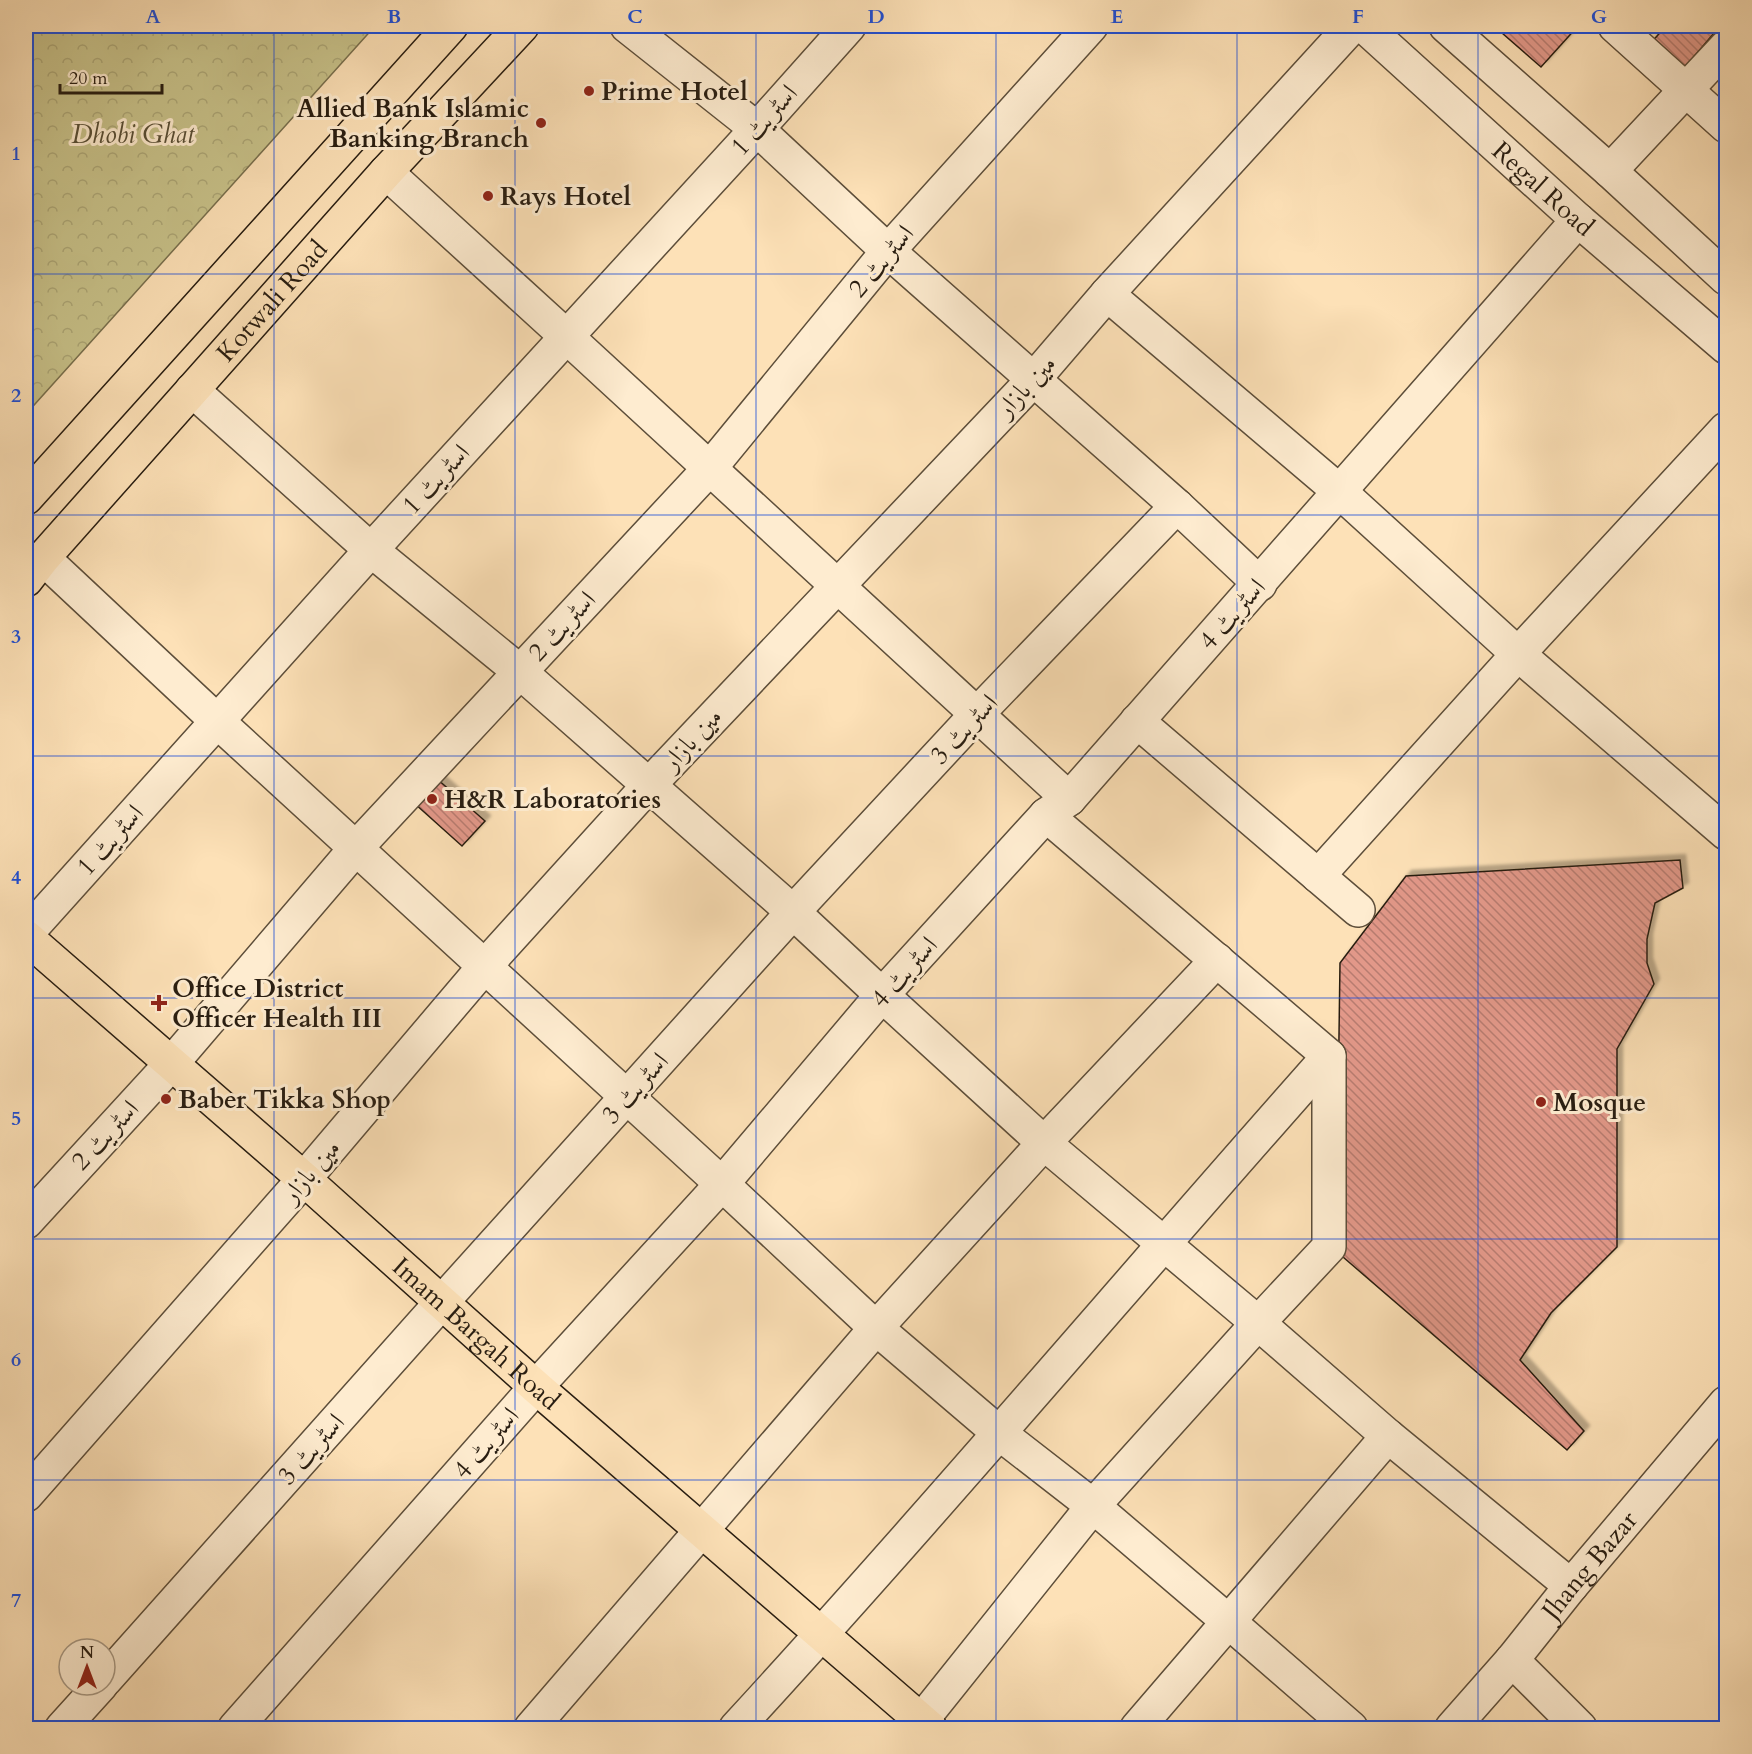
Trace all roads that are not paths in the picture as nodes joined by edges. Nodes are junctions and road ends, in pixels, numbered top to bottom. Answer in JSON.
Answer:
{"nodes":[{"id":1,"x":451,"y":26,"type":"edge"},
{"id":2,"x":522,"y":26,"type":"edge"},
{"id":3,"x":627,"y":26,"type":"edge"},
{"id":4,"x":849,"y":26,"type":"edge"},
{"id":5,"x":1091,"y":26,"type":"edge"},
{"id":6,"x":1352,"y":26,"type":"edge"},
{"id":7,"x":1364,"y":26,"type":"edge"},
{"id":8,"x":1446,"y":26,"type":"edge"},
{"id":9,"x":1615,"y":26,"type":"edge"},
{"id":10,"x":1726,"y":47,"type":"edge"},
{"id":11,"x":1687,"y":90,"type":"junction"},
{"id":12,"x":1726,"y":126,"type":"edge"},
{"id":13,"x":757,"y":129,"type":"junction"},
{"id":14,"x":1610,"y":171,"type":"junction"},
{"id":15,"x":386,"y":172,"type":"junction"},
{"id":16,"x":1578,"y":220,"type":"junction"},
{"id":17,"x":888,"y":251,"type":"junction"},
{"id":18,"x":1726,"y":278,"type":"edge"},
{"id":19,"x":1107,"y":294,"type":"junction"},
{"id":20,"x":567,"y":337,"type":"junction"},
{"id":21,"x":1726,"y":347,"type":"edge"},
{"id":22,"x":1034,"y":379,"type":"junction"},
{"id":23,"x":192,"y":390,"type":"junction"},
{"id":24,"x":1726,"y":429,"type":"edge"},
{"id":25,"x":710,"y":468,"type":"junction"},
{"id":26,"x":1339,"y":491,"type":"junction"},
{"id":27,"x":26,"y":498,"type":"edge"},
{"id":28,"x":1177,"y":506,"type":"junction"},
{"id":29,"x":371,"y":550,"type":"junction"},
{"id":30,"x":34,"y":569,"type":"edge"},
{"id":31,"x":1260,"y":584,"type":"junction"},
{"id":32,"x":838,"y":585,"type":"junction"},
{"id":33,"x":1518,"y":654,"type":"junction"},
{"id":34,"x":519,"y":671,"type":"junction"},
{"id":35,"x":977,"y":714,"type":"junction"},
{"id":36,"x":217,"y":721,"type":"junction"},
{"id":37,"x":1137,"y":721,"type":"junction"},
{"id":38,"x":649,"y":785,"type":"junction"},
{"id":39,"x":1058,"y":807,"type":"junction"},
{"id":40,"x":1726,"y":833,"type":"edge"},
{"id":41,"x":356,"y":848,"type":"junction"},
{"id":42,"x":1318,"y":876,"type":"junction"},
{"id":43,"x":1358,"y":910,"type":"dead end"},
{"id":44,"x":793,"y":912,"type":"junction"},
{"id":45,"x":26,"y":936,"type":"edge"},
{"id":46,"x":1217,"y":960,"type":"junction"},
{"id":47,"x":484,"y":967,"type":"junction"},
{"id":48,"x":882,"y":995,"type":"junction"},
{"id":49,"x":1329,"y":1056,"type":"junction"},
{"id":50,"x":172,"y":1063,"type":"junction"},
{"id":51,"x":627,"y":1097,"type":"junction"},
{"id":52,"x":1044,"y":1143,"type":"junction"},
{"id":53,"x":304,"y":1179,"type":"junction"},
{"id":54,"x":722,"y":1184,"type":"junction"},
{"id":55,"x":26,"y":1222,"type":"edge"},
{"id":56,"x":1163,"y":1244,"type":"junction"},
{"id":57,"x":441,"y":1303,"type":"junction"},
{"id":58,"x":1258,"y":1323,"type":"junction"},
{"id":59,"x":876,"y":1328,"type":"junction"},
{"id":60,"x":536,"y":1387,"type":"junction"},
{"id":61,"x":1726,"y":1403,"type":"edge"},
{"id":62,"x":999,"y":1433,"type":"junction"},
{"id":63,"x":1388,"y":1436,"type":"junction"},
{"id":64,"x":26,"y":1495,"type":"edge"},
{"id":65,"x":1093,"y":1506,"type":"junction"},
{"id":66,"x":702,"y":1530,"type":"junction"},
{"id":67,"x":1571,"y":1586,"type":"junction"},
{"id":68,"x":1229,"y":1622,"type":"junction"},
{"id":69,"x":821,"y":1635,"type":"junction"},
{"id":70,"x":1512,"y":1660,"type":"junction"},
{"id":71,"x":117,"y":1667,"type":"edge"},
{"id":72,"x":90,"y":1697,"type":"edge"},
{"id":73,"x":925,"y":1724,"type":"edge"},
{"id":74,"x":62,"y":1728,"type":"edge"},
{"id":75,"x":235,"y":1728,"type":"edge"},
{"id":76,"x":531,"y":1728,"type":"edge"},
{"id":77,"x":736,"y":1728,"type":"edge"},
{"id":78,"x":1137,"y":1728,"type":"edge"},
{"id":79,"x":1352,"y":1728,"type":"edge"},
{"id":80,"x":1452,"y":1728,"type":"edge"},
{"id":81,"x":1580,"y":1728,"type":"edge"}],
"edges":[{"from":1,"to":27,"type":"main road","name":"Kotwali Road"},
{"from":2,"to":15,"type":"main road","name":"Kotwali Road"},
{"from":3,"to":13,"type":"street"},
{"from":4,"to":13,"type":"street","name":"اسٹریٹ 1"},
{"from":5,"to":17,"type":"street","name":"اسٹریٹ 2"},
{"from":6,"to":19,"type":"street","name":"مین بازار"},
{"from":7,"to":16,"type":"street","name":"Regal Road"},
{"from":8,"to":14,"type":"street"},
{"from":9,"to":11,"type":"street"},
{"from":10,"to":11,"type":"street"},
{"from":11,"to":12,"type":"street"},
{"from":11,"to":14,"type":"street"},
{"from":13,"to":17,"type":"street"},
{"from":13,"to":20,"type":"street","name":"اسٹریٹ 1"},
{"from":14,"to":18,"type":"street"},
{"from":15,"to":20,"type":"street"},
{"from":15,"to":23,"type":"main road","name":"Kotwali Road"},
{"from":16,"to":21,"type":"street","name":"Regal Road"},
{"from":16,"to":26,"type":"street","name":"اسٹریٹ 4"},
{"from":17,"to":22,"type":"street"},
{"from":17,"to":25,"type":"street","name":"اسٹریٹ 2"},
{"from":19,"to":22,"type":"street","name":"مین بازار"},
{"from":19,"to":26,"type":"street"},
{"from":20,"to":25,"type":"street"},
{"from":20,"to":29,"type":"street","name":"اسٹریٹ 1"},
{"from":22,"to":28,"type":"street"},
{"from":22,"to":32,"type":"street","name":"مین بازار"},
{"from":23,"to":29,"type":"street"},
{"from":23,"to":30,"type":"main road","name":"Kotwali Road"},
{"from":24,"to":33,"type":"street"},
{"from":25,"to":32,"type":"street"},
{"from":25,"to":34,"type":"street","name":"اسٹریٹ 2"},
{"from":26,"to":31,"type":"street","name":"اسٹریٹ 4"},
{"from":26,"to":33,"type":"street"},
{"from":28,"to":31,"type":"street"},
{"from":28,"to":35,"type":"street","name":"اسٹریٹ 3"},
{"from":29,"to":34,"type":"street"},
{"from":29,"to":36,"type":"street","name":"اسٹریٹ 1"},
{"from":30,"to":36,"type":"street"},
{"from":31,"to":37,"type":"street","name":"اسٹریٹ 4"},
{"from":32,"to":35,"type":"street"},
{"from":32,"to":38,"type":"street","name":"مین بازار"},
{"from":33,"to":40,"type":"street"},
{"from":33,"to":42,"type":"street"},
{"from":34,"to":38,"type":"street"},
{"from":34,"to":41,"type":"street","name":"اسٹریٹ 2"},
{"from":35,"to":39,"type":"street"},
{"from":35,"to":44,"type":"street","name":"اسٹریٹ 3"},
{"from":36,"to":41,"type":"street"},
{"from":36,"to":45,"type":"street","name":"اسٹریٹ 1"},
{"from":37,"to":39,"type":"street","name":"اسٹریٹ 4"},
{"from":37,"to":42,"type":"street"},
{"from":38,"to":44,"type":"street"},
{"from":38,"to":47,"type":"street","name":"مین بازار"},
{"from":39,"to":46,"type":"street"},
{"from":39,"to":48,"type":"street","name":"اسٹریٹ 4"},
{"from":41,"to":47,"type":"street"},
{"from":41,"to":50,"type":"street","name":"اسٹریٹ 2"},
{"from":42,"to":43,"type":"street"},
{"from":44,"to":48,"type":"street"},
{"from":44,"to":51,"type":"street","name":"اسٹریٹ 3"},
{"from":45,"to":50,"type":"main road","name":"Imam Bargah Road"},
{"from":46,"to":49,"type":"street"},
{"from":46,"to":52,"type":"street"},
{"from":47,"to":51,"type":"street"},
{"from":47,"to":53,"type":"street","name":"مین بازار"},
{"from":48,"to":52,"type":"street"},
{"from":48,"to":54,"type":"street","name":"اسٹریٹ 4"},
{"from":49,"to":56,"type":"street"},
{"from":49,"to":58,"type":"street"},
{"from":50,"to":53,"type":"main road","name":"Imam Bargah Road"},
{"from":50,"to":55,"type":"street","name":"اسٹریٹ 2"},
{"from":51,"to":54,"type":"street"},
{"from":51,"to":57,"type":"street","name":"اسٹریٹ 3"},
{"from":52,"to":56,"type":"street"},
{"from":52,"to":59,"type":"street"},
{"from":53,"to":57,"type":"main road","name":"Imam Bargah Road"},
{"from":53,"to":64,"type":"street","name":"مین بازار"},
{"from":54,"to":59,"type":"street"},
{"from":54,"to":60,"type":"street","name":"اسٹریٹ 4"},
{"from":56,"to":58,"type":"street"},
{"from":56,"to":62,"type":"street"},
{"from":57,"to":60,"type":"main road","name":"Imam Bargah Road"},
{"from":57,"to":71,"type":"street","name":"اسٹریٹ 3"},
{"from":58,"to":63,"type":"street"},
{"from":58,"to":65,"type":"street"},
{"from":59,"to":62,"type":"street"},
{"from":59,"to":66,"type":"street"},
{"from":60,"to":66,"type":"main road","name":"Imam Bargah Road"},
{"from":60,"to":75,"type":"street","name":"اسٹریٹ 4"},
{"from":61,"to":67,"type":"street","name":"Jhang Bazar"},
{"from":62,"to":65,"type":"street"},
{"from":62,"to":69,"type":"street"},
{"from":63,"to":67,"type":"street"},
{"from":63,"to":68,"type":"street"},
{"from":65,"to":68,"type":"street"},
{"from":65,"to":73,"type":"street"},
{"from":66,"to":69,"type":"main road","name":"Imam Bargah Road"},
{"from":66,"to":76,"type":"street"},
{"from":67,"to":70,"type":"street","name":"Jhang Bazar"},
{"from":68,"to":78,"type":"street"},
{"from":68,"to":79,"type":"street"},
{"from":69,"to":73,"type":"main road","name":"Imam Bargah Road"},
{"from":69,"to":77,"type":"street"},
{"from":70,"to":80,"type":"street","name":"Jhang Bazar"},
{"from":70,"to":81,"type":"street"},
{"from":72,"to":74,"type":"street"}]}
